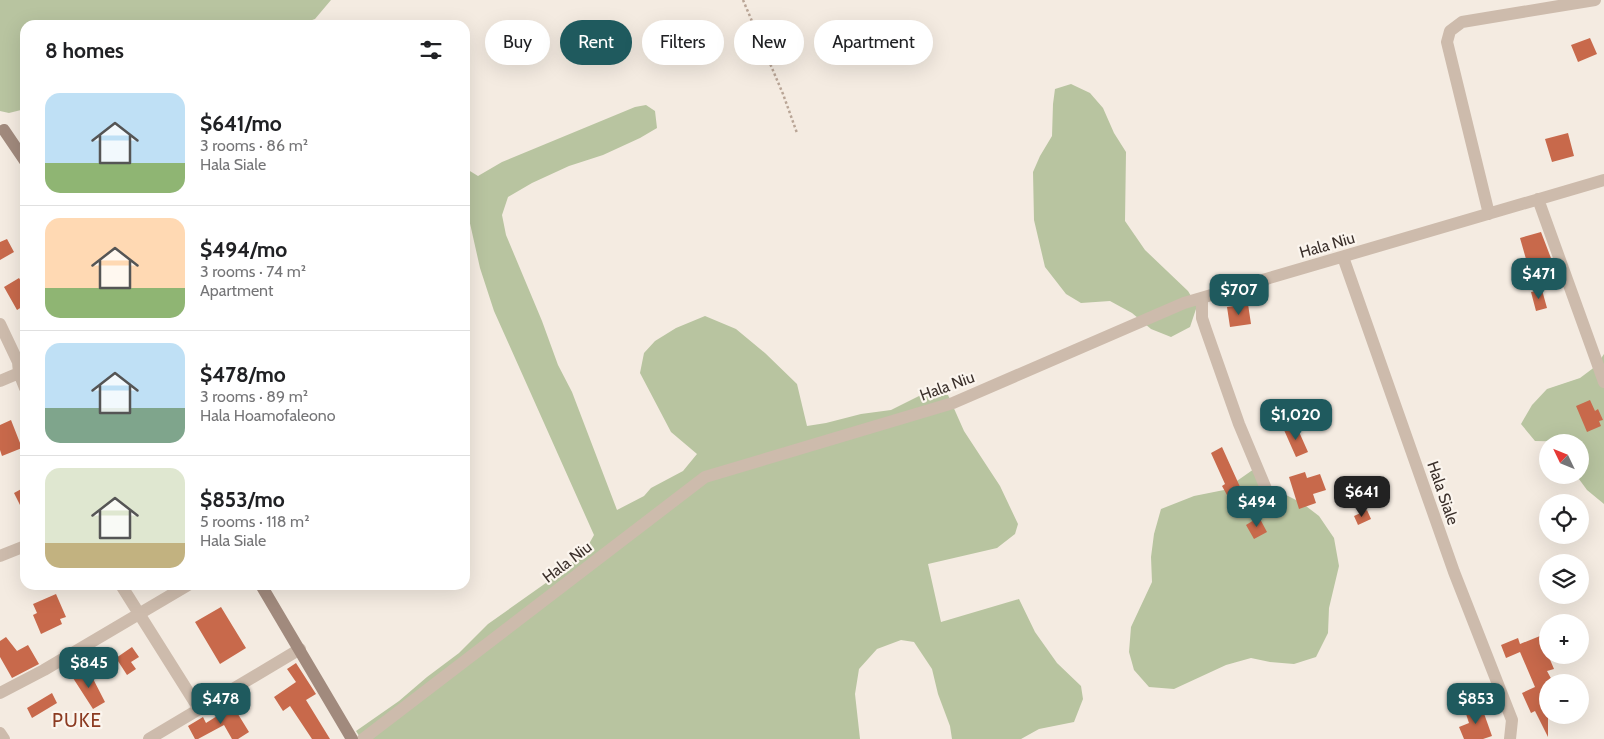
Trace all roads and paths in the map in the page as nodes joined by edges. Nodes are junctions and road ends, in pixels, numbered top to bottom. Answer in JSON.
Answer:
{"nodes":[{"id":1,"x":743,"y":0,"type":"edge"},
{"id":2,"x":1595,"y":0,"type":"edge"},
{"id":3,"x":2,"y":129,"type":"edge"},
{"id":4,"x":797,"y":133,"type":"dead end"},
{"id":5,"x":20,"y":155,"type":"edge"},
{"id":6,"x":1604,"y":180,"type":"edge"},
{"id":7,"x":1538,"y":199,"type":"junction"},
{"id":8,"x":1489,"y":214,"type":"junction"},
{"id":9,"x":1343,"y":257,"type":"junction"},
{"id":10,"x":1202,"y":298,"type":"junction"},
{"id":11,"x":0,"y":324,"type":"edge"},
{"id":12,"x":20,"y":366,"type":"edge"},
{"id":13,"x":20,"y":372,"type":"edge"},
{"id":14,"x":0,"y":380,"type":"edge"},
{"id":15,"x":1604,"y":382,"type":"edge"},
{"id":16,"x":1272,"y":503,"type":"dead end"},
{"id":17,"x":20,"y":548,"type":"edge"},
{"id":18,"x":0,"y":556,"type":"edge"},
{"id":19,"x":124,"y":590,"type":"edge"},
{"id":20,"x":180,"y":590,"type":"edge"},
{"id":21,"x":264,"y":590,"type":"edge"},
{"id":22,"x":139,"y":615,"type":"junction"},
{"id":23,"x":300,"y":649,"type":"junction"},
{"id":24,"x":0,"y":693,"type":"edge"},
{"id":25,"x":199,"y":709,"type":"junction"},
{"id":26,"x":0,"y":733,"type":"edge"},
{"id":27,"x":4,"y":739,"type":"edge"},
{"id":28,"x":149,"y":739,"type":"edge"},
{"id":29,"x":352,"y":739,"type":"edge"},
{"id":30,"x":363,"y":739,"type":"edge"},
{"id":31,"x":1510,"y":739,"type":"edge"}],
"edges":[{"from":1,"to":4,"type":"path"},
{"from":2,"to":8,"type":"street"},
{"from":3,"to":5,"type":"street"},
{"from":6,"to":7,"type":"street","name":"Hala Niu"},
{"from":7,"to":8,"type":"street","name":"Hala Niu"},
{"from":7,"to":15,"type":"street"},
{"from":8,"to":9,"type":"street","name":"Hala Niu"},
{"from":9,"to":10,"type":"street","name":"Hala Niu"},
{"from":9,"to":31,"type":"street","name":"Hala Siale"},
{"from":10,"to":16,"type":"street"},
{"from":10,"to":30,"type":"street","name":"Hala Niu"},
{"from":11,"to":12,"type":"street"},
{"from":13,"to":14,"type":"street"},
{"from":17,"to":18,"type":"street"},
{"from":19,"to":22,"type":"street"},
{"from":20,"to":22,"type":"street"},
{"from":21,"to":23,"type":"street"},
{"from":22,"to":24,"type":"street"},
{"from":22,"to":25,"type":"street"},
{"from":23,"to":25,"type":"street"},
{"from":23,"to":29,"type":"street"},
{"from":25,"to":28,"type":"street"},
{"from":26,"to":27,"type":"street"}]}
